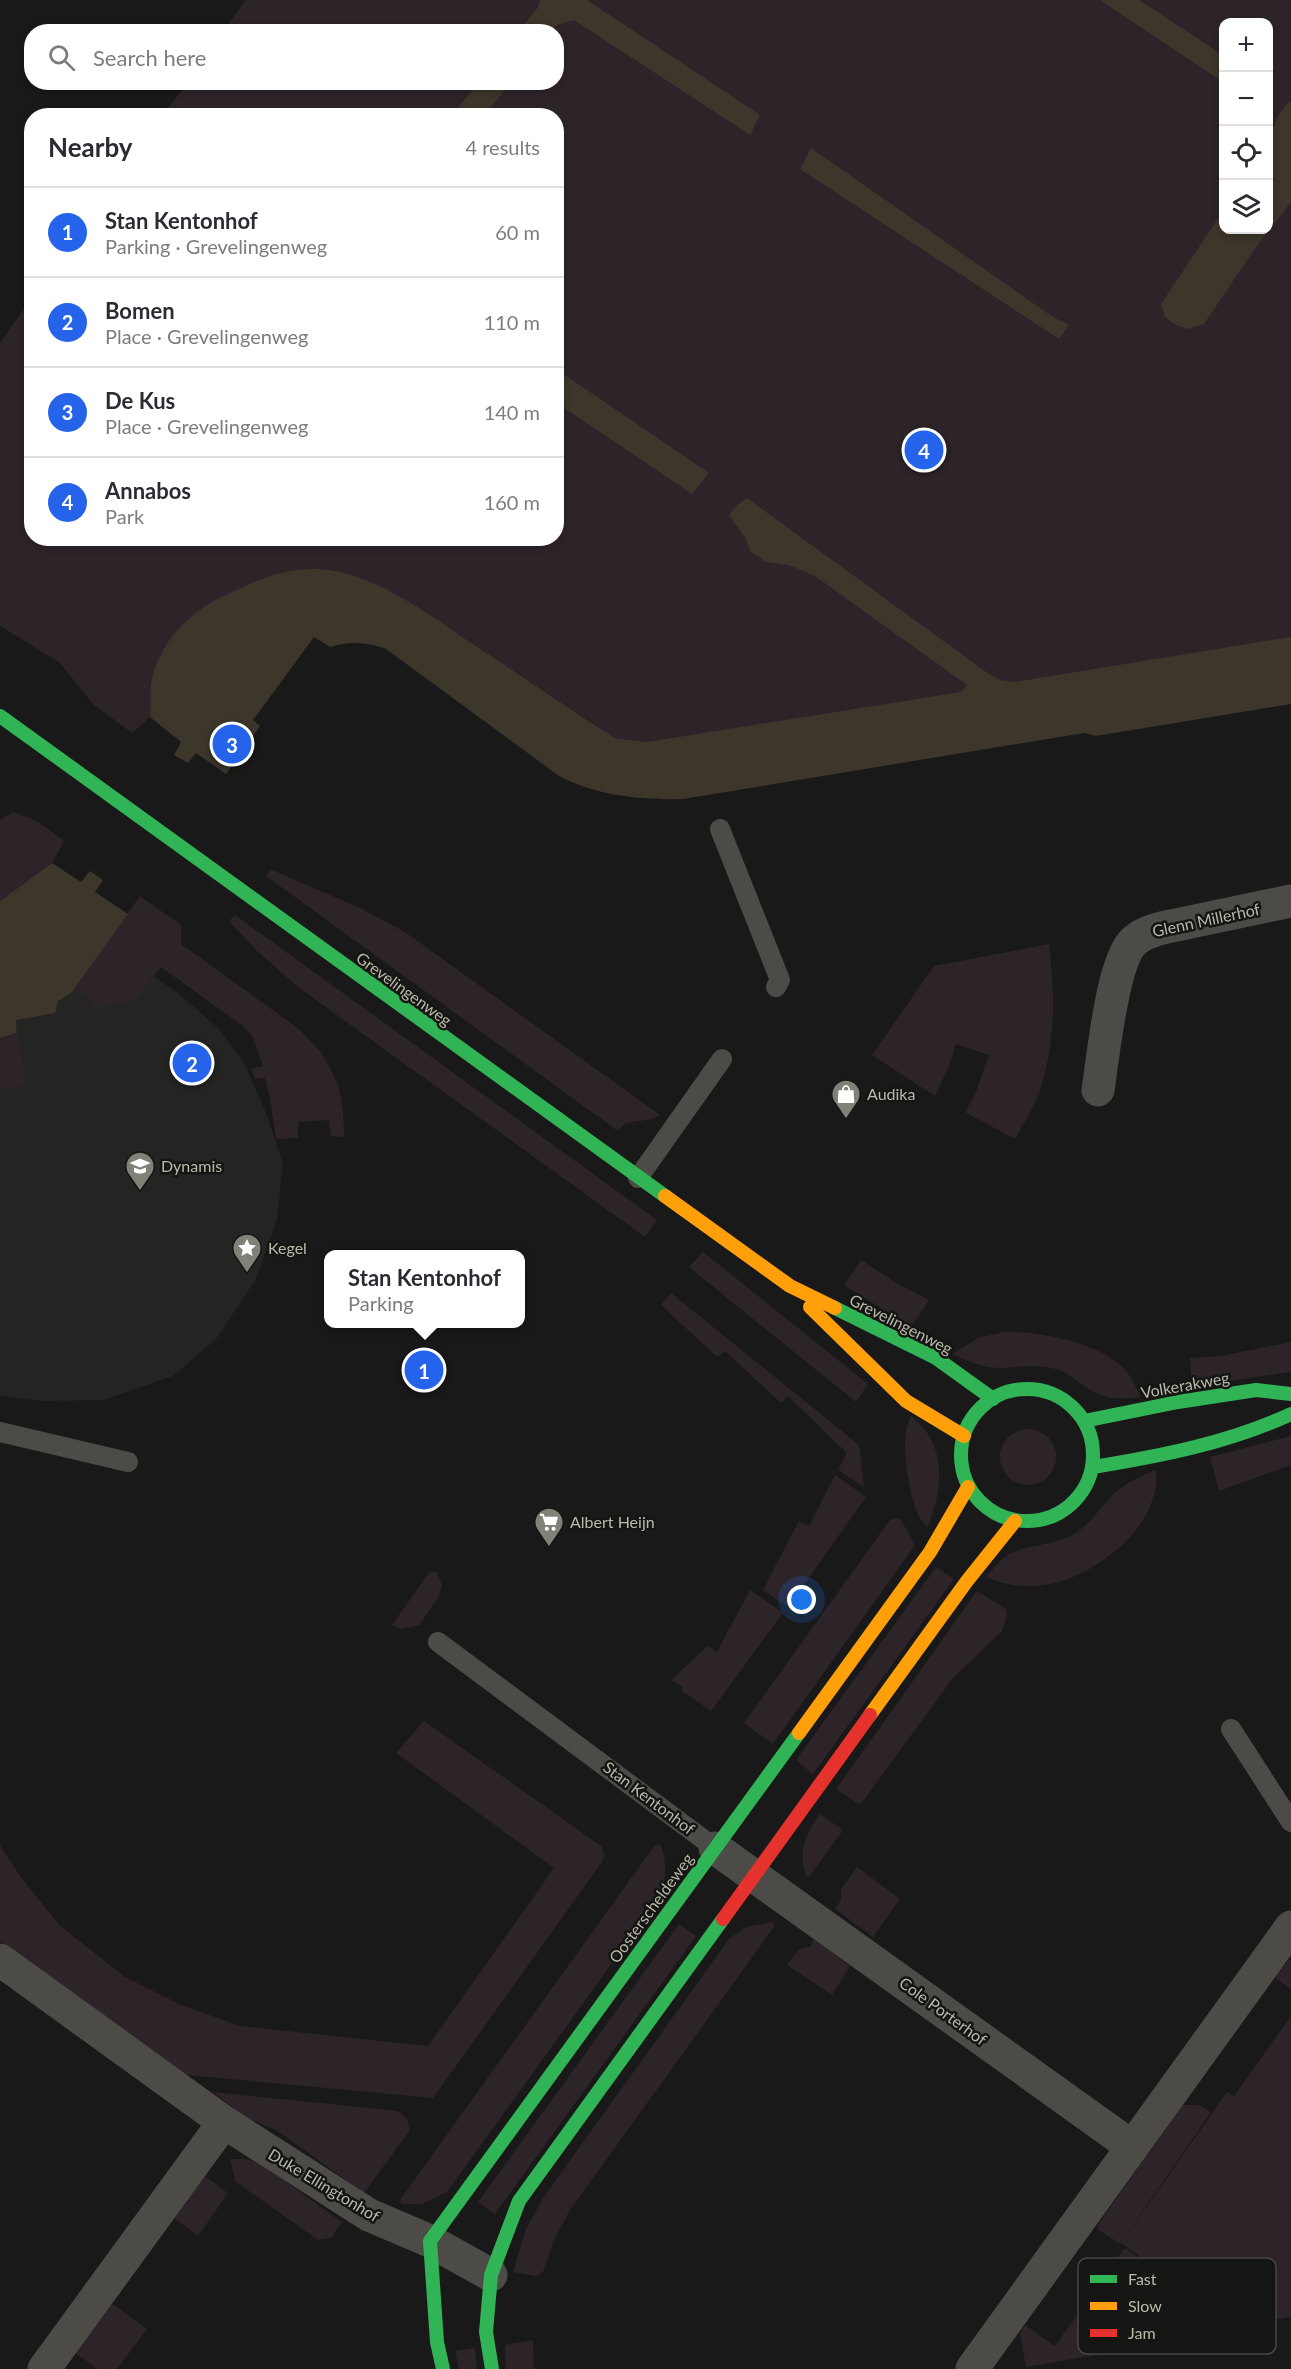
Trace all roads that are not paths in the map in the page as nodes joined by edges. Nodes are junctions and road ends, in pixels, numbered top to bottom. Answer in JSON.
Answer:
{"nodes":[{"id":1,"x":0,"y":716,"type":"edge"},
{"id":2,"x":720,"y":829,"type":"dead end"},
{"id":3,"x":1291,"y":901,"type":"edge"},
{"id":4,"x":776,"y":987,"type":"dead end"},
{"id":5,"x":723,"y":1059,"type":"dead end"},
{"id":6,"x":1098,"y":1090,"type":"dead end"},
{"id":7,"x":638,"y":1178,"type":"junction"},
{"id":8,"x":790,"y":1286,"type":"junction"},
{"id":9,"x":1291,"y":1394,"type":"edge"},
{"id":10,"x":993,"y":1399,"type":"junction"},
{"id":11,"x":1291,"y":1414,"type":"edge"},
{"id":12,"x":1084,"y":1421,"type":"junction"},
{"id":13,"x":0,"y":1432,"type":"edge"},
{"id":14,"x":964,"y":1436,"type":"junction"},
{"id":15,"x":128,"y":1462,"type":"dead end"},
{"id":16,"x":1093,"y":1467,"type":"junction"},
{"id":17,"x":968,"y":1487,"type":"junction"},
{"id":18,"x":1015,"y":1521,"type":"junction"},
{"id":19,"x":438,"y":1642,"type":"dead end"},
{"id":20,"x":1231,"y":1729,"type":"dead end"},
{"id":21,"x":1291,"y":1822,"type":"edge"},
{"id":22,"x":715,"y":1848,"type":"junction"},
{"id":23,"x":755,"y":1877,"type":"junction"},
{"id":24,"x":1291,"y":1927,"type":"edge"},
{"id":25,"x":0,"y":1960,"type":"edge"},
{"id":26,"x":224,"y":2122,"type":"junction"},
{"id":27,"x":1131,"y":2146,"type":"junction"},
{"id":28,"x":430,"y":2241,"type":"junction"},
{"id":29,"x":491,"y":2275,"type":"junction"},
{"id":30,"x":44,"y":2369,"type":"edge"},
{"id":31,"x":443,"y":2369,"type":"edge"},
{"id":32,"x":492,"y":2369,"type":"edge"},
{"id":33,"x":972,"y":2369,"type":"edge"}],
"edges":[{"from":1,"to":7,"type":"street","name":"Grevelingenweg"},
{"from":2,"to":4,"type":"lane"},
{"from":3,"to":6,"type":"street","name":"Glenn Millerhof"},
{"from":5,"to":7,"type":"lane"},
{"from":7,"to":8,"type":"street","name":"Grevelingenweg"},
{"from":8,"to":10,"type":"street","name":"Grevelingenweg"},
{"from":8,"to":14,"type":"street","name":"Grevelingenweg"},
{"from":9,"to":12,"type":"street","name":"Volkerakweg"},
{"from":10,"to":12,"type":"street"},
{"from":10,"to":14,"type":"street"},
{"from":11,"to":16,"type":"street"},
{"from":12,"to":16,"type":"street"},
{"from":13,"to":15,"type":"lane"},
{"from":14,"to":17,"type":"street"},
{"from":16,"to":18,"type":"street"},
{"from":17,"to":18,"type":"street"},
{"from":17,"to":22,"type":"street","name":"Oosterscheldeweg"},
{"from":18,"to":23,"type":"street"},
{"from":19,"to":22,"type":"lane","name":"Stan Kentonhof"},
{"from":20,"to":21,"type":"lane"},
{"from":22,"to":23,"type":"street","name":"Cole Porterhof"},
{"from":22,"to":28,"type":"street","name":"Oosterscheldeweg"},
{"from":23,"to":27,"type":"street","name":"Cole Porterhof"},
{"from":23,"to":29,"type":"street"},
{"from":24,"to":27,"type":"street"},
{"from":25,"to":26,"type":"street","name":"Duke Ellingtonhof"},
{"from":26,"to":28,"type":"street","name":"Duke Ellingtonhof"},
{"from":26,"to":30,"type":"street"},
{"from":27,"to":33,"type":"street"},
{"from":28,"to":29,"type":"street","name":"Duke Ellingtonhof"},
{"from":28,"to":31,"type":"street"},
{"from":29,"to":32,"type":"street"}]}
